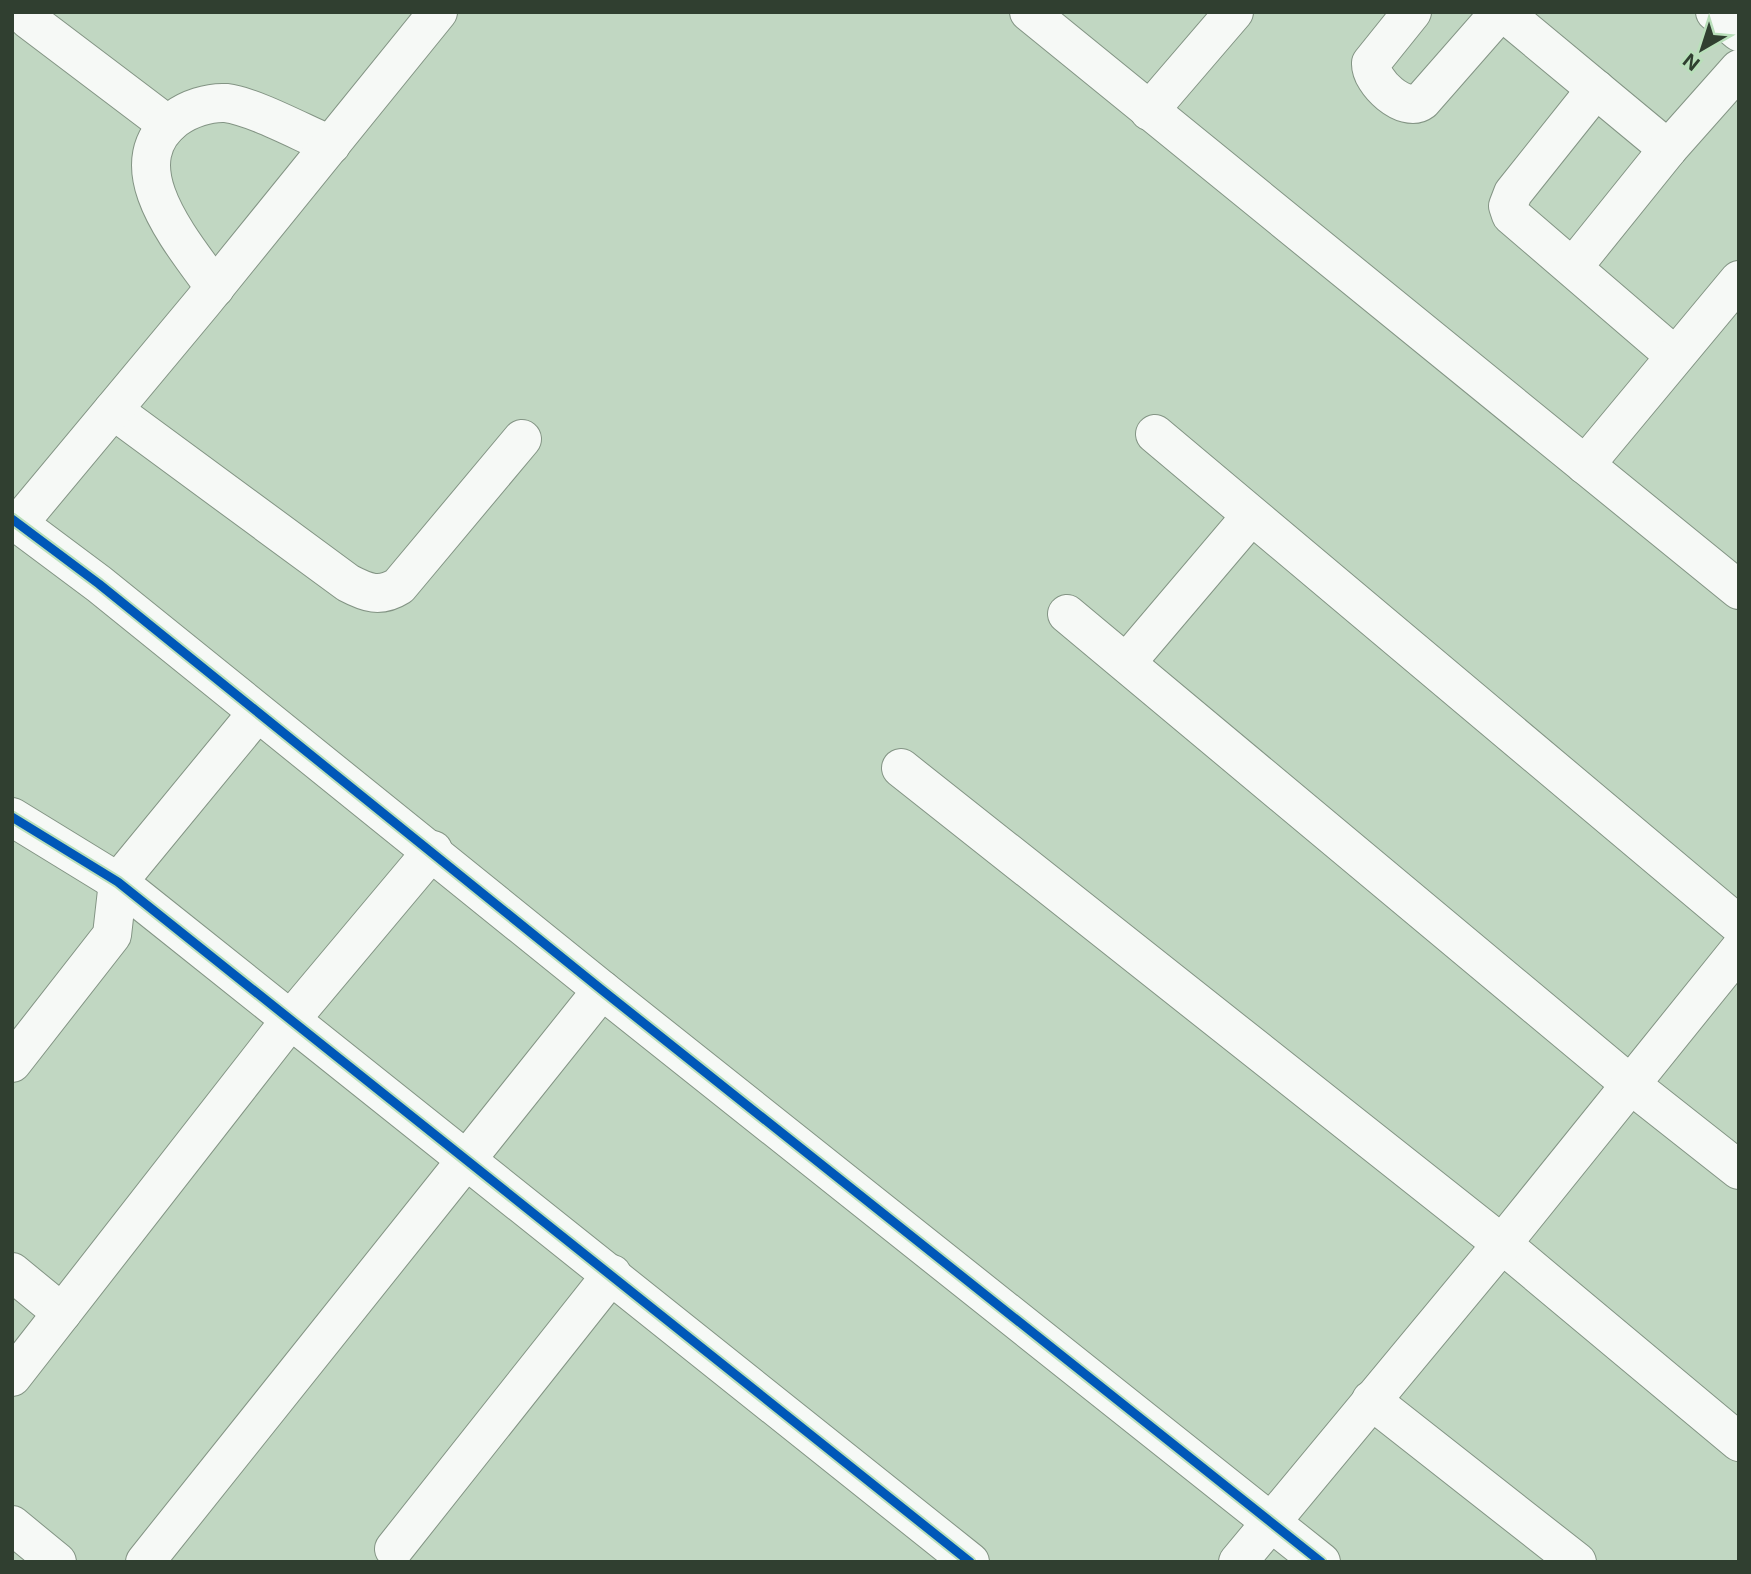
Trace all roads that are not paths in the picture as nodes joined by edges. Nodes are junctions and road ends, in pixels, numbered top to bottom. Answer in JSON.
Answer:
{"nodes":[{"id":1,"x":438,"y":12,"type":"edge"},
{"id":2,"x":1029,"y":12,"type":"edge"},
{"id":3,"x":1234,"y":12,"type":"edge"},
{"id":4,"x":1412,"y":12,"type":"edge"},
{"id":5,"x":1501,"y":12,"type":"edge"},
{"id":6,"x":24,"y":23,"type":"edge"},
{"id":7,"x":1739,"y":69,"type":"edge"},
{"id":8,"x":1596,"y":89,"type":"junction"},
{"id":9,"x":1149,"y":111,"type":"junction"},
{"id":10,"x":168,"y":125,"type":"junction"},
{"id":11,"x":331,"y":145,"type":"junction"},
{"id":12,"x":1668,"y":149,"type":"junction"},
{"id":13,"x":1573,"y":267,"type":"junction"},
{"id":14,"x":1739,"y":279,"type":"edge"},
{"id":15,"x":215,"y":288,"type":"junction"},
{"id":16,"x":1675,"y":356,"type":"junction"},
{"id":17,"x":113,"y":410,"type":"junction"},
{"id":18,"x":1154,"y":434,"type":"dead end"},
{"id":19,"x":522,"y":439,"type":"dead end"},
{"id":20,"x":1585,"y":465,"type":"junction"},
{"id":21,"x":1251,"y":516,"type":"junction"},
{"id":22,"x":15,"y":521,"type":"edge"},
{"id":23,"x":1739,"y":590,"type":"edge"},
{"id":24,"x":1067,"y":614,"type":"dead end"},
{"id":25,"x":1127,"y":662,"type":"junction"},
{"id":26,"x":257,"y":713,"type":"junction"},
{"id":27,"x":901,"y":768,"type":"dead end"},
{"id":28,"x":12,"y":817,"type":"edge"},
{"id":29,"x":433,"y":850,"type":"junction"},
{"id":30,"x":118,"y":881,"type":"junction"},
{"id":31,"x":1739,"y":925,"type":"edge"},
{"id":32,"x":1739,"y":950,"type":"edge"},
{"id":33,"x":602,"y":990,"type":"junction"},
{"id":34,"x":292,"y":1017,"type":"junction"},
{"id":35,"x":12,"y":1063,"type":"edge"},
{"id":36,"x":1630,"y":1084,"type":"junction"},
{"id":37,"x":468,"y":1159,"type":"junction"},
{"id":38,"x":1739,"y":1170,"type":"edge"},
{"id":39,"x":1502,"y":1244,"type":"junction"},
{"id":40,"x":12,"y":1272,"type":"edge"},
{"id":41,"x":612,"y":1274,"type":"junction"},
{"id":42,"x":62,"y":1313,"type":"junction"},
{"id":43,"x":12,"y":1377,"type":"edge"},
{"id":44,"x":1371,"y":1400,"type":"junction"},
{"id":45,"x":1739,"y":1442,"type":"edge"},
{"id":46,"x":1270,"y":1521,"type":"junction"},
{"id":47,"x":12,"y":1525,"type":"edge"},
{"id":48,"x":394,"y":1549,"type":"dead end"},
{"id":49,"x":57,"y":1562,"type":"edge"},
{"id":50,"x":145,"y":1562,"type":"edge"},
{"id":51,"x":971,"y":1562,"type":"edge"},
{"id":52,"x":1238,"y":1562,"type":"edge"},
{"id":53,"x":1321,"y":1562,"type":"edge"},
{"id":54,"x":1577,"y":1562,"type":"edge"}],
"edges":[{"from":1,"to":11,"type":"street"},
{"from":2,"to":9,"type":"street"},
{"from":3,"to":9,"type":"street"},
{"from":4,"to":5,"type":"street"},
{"from":5,"to":8,"type":"street"},
{"from":6,"to":10,"type":"street"},
{"from":7,"to":12,"type":"street"},
{"from":8,"to":12,"type":"street"},
{"from":8,"to":13,"type":"street"},
{"from":9,"to":20,"type":"street"},
{"from":10,"to":11,"type":"street"},
{"from":10,"to":15,"type":"street"},
{"from":11,"to":15,"type":"street"},
{"from":12,"to":13,"type":"street"},
{"from":13,"to":16,"type":"street"},
{"from":14,"to":16,"type":"street"},
{"from":15,"to":17,"type":"street"},
{"from":16,"to":20,"type":"street"},
{"from":17,"to":19,"type":"street"},
{"from":17,"to":22,"type":"street"},
{"from":18,"to":21,"type":"street"},
{"from":20,"to":23,"type":"street"},
{"from":21,"to":25,"type":"street"},
{"from":21,"to":31,"type":"street"},
{"from":22,"to":26,"type":"street"},
{"from":24,"to":25,"type":"street"},
{"from":25,"to":36,"type":"street"},
{"from":26,"to":29,"type":"street"},
{"from":26,"to":30,"type":"street"},
{"from":27,"to":39,"type":"street"},
{"from":28,"to":30,"type":"street"},
{"from":29,"to":33,"type":"street"},
{"from":29,"to":34,"type":"street"},
{"from":30,"to":34,"type":"street"},
{"from":30,"to":35,"type":"street"},
{"from":32,"to":36,"type":"street"},
{"from":33,"to":37,"type":"street"},
{"from":33,"to":46,"type":"street"},
{"from":34,"to":37,"type":"street"},
{"from":34,"to":42,"type":"street"},
{"from":36,"to":38,"type":"street"},
{"from":36,"to":39,"type":"street"},
{"from":37,"to":41,"type":"street"},
{"from":37,"to":50,"type":"street"},
{"from":39,"to":44,"type":"street"},
{"from":39,"to":45,"type":"street"},
{"from":40,"to":42,"type":"street"},
{"from":41,"to":48,"type":"street"},
{"from":41,"to":51,"type":"street"},
{"from":42,"to":43,"type":"street"},
{"from":44,"to":46,"type":"street"},
{"from":44,"to":54,"type":"street"},
{"from":46,"to":52,"type":"street"},
{"from":46,"to":53,"type":"street"},
{"from":47,"to":49,"type":"street"}]}
